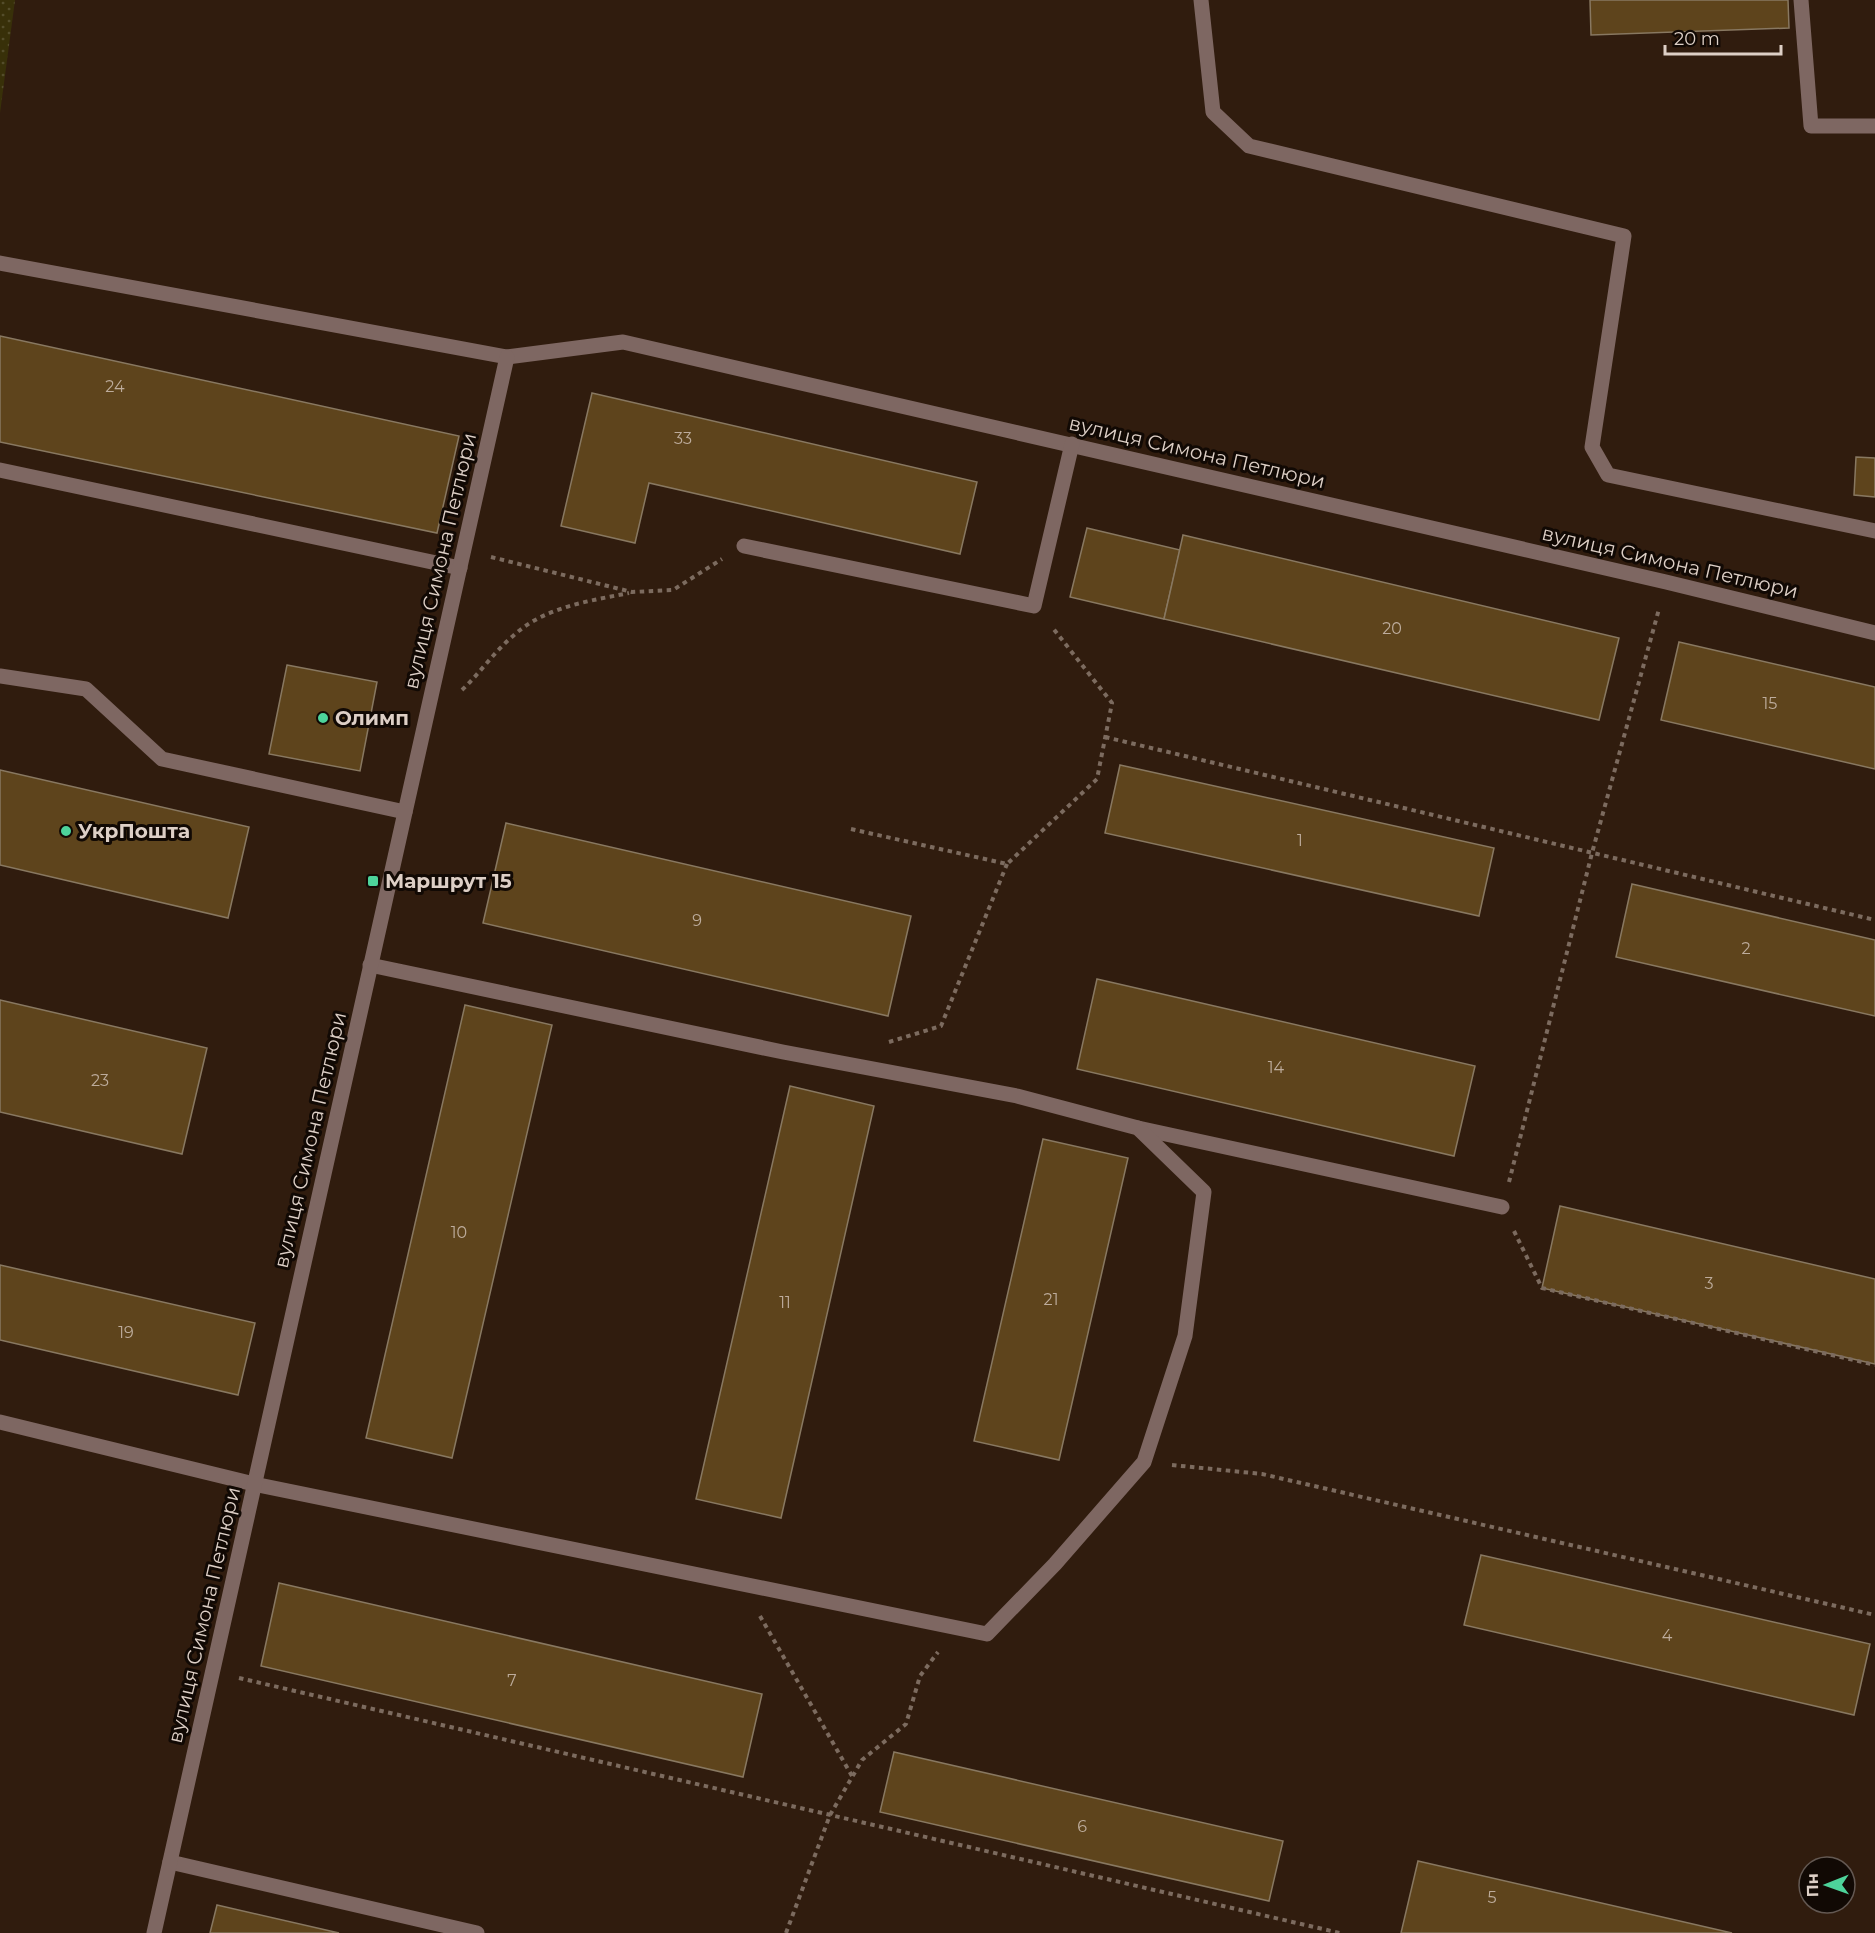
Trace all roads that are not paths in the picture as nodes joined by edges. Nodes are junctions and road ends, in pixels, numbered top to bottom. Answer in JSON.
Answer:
{"nodes":[{"id":1,"x":1201,"y":0,"type":"edge"},
{"id":2,"x":1801,"y":0,"type":"edge"},
{"id":3,"x":1875,"y":126,"type":"edge"},
{"id":4,"x":0,"y":263,"type":"edge"},
{"id":5,"x":507,"y":357,"type":"junction"},
{"id":6,"x":1072,"y":444,"type":"junction"},
{"id":7,"x":0,"y":470,"type":"edge"},
{"id":8,"x":1875,"y":531,"type":"edge"},
{"id":9,"x":744,"y":546,"type":"road end"},
{"id":10,"x":460,"y":568,"type":"junction"},
{"id":11,"x":1875,"y":633,"type":"edge"},
{"id":12,"x":0,"y":676,"type":"edge"},
{"id":13,"x":405,"y":812,"type":"junction"},
{"id":14,"x":370,"y":965,"type":"junction"},
{"id":15,"x":1138,"y":1128,"type":"junction"},
{"id":16,"x":1502,"y":1208,"type":"road end"},
{"id":17,"x":0,"y":1422,"type":"edge"},
{"id":18,"x":254,"y":1484,"type":"junction"},
{"id":19,"x":170,"y":1862,"type":"junction"},
{"id":20,"x":154,"y":1933,"type":"edge"},
{"id":21,"x":477,"y":1933,"type":"edge"}],
"edges":[{"from":1,"to":8,"type":"street"},
{"from":2,"to":3,"type":"street"},
{"from":4,"to":5,"type":"street","name":"вулиця Симона Петлюри"},
{"from":5,"to":6,"type":"street","name":"вулиця Симона Петлюри"},
{"from":5,"to":10,"type":"street","name":"вулиця Симона Петлюри"},
{"from":6,"to":9,"type":"street"},
{"from":6,"to":11,"type":"street","name":"вулиця Симона Петлюри"},
{"from":7,"to":10,"type":"street"},
{"from":10,"to":13,"type":"street","name":"вулиця Симона Петлюри"},
{"from":12,"to":13,"type":"street"},
{"from":13,"to":14,"type":"street","name":"вулиця Симона Петлюри"},
{"from":14,"to":15,"type":"street"},
{"from":14,"to":18,"type":"street","name":"вулиця Симона Петлюри"},
{"from":15,"to":16,"type":"street"},
{"from":15,"to":18,"type":"street"},
{"from":17,"to":18,"type":"street"},
{"from":18,"to":19,"type":"street","name":"вулиця Симона Петлюри"},
{"from":19,"to":20,"type":"street","name":"вулиця Симона Петлюри"},
{"from":19,"to":21,"type":"street"}]}
